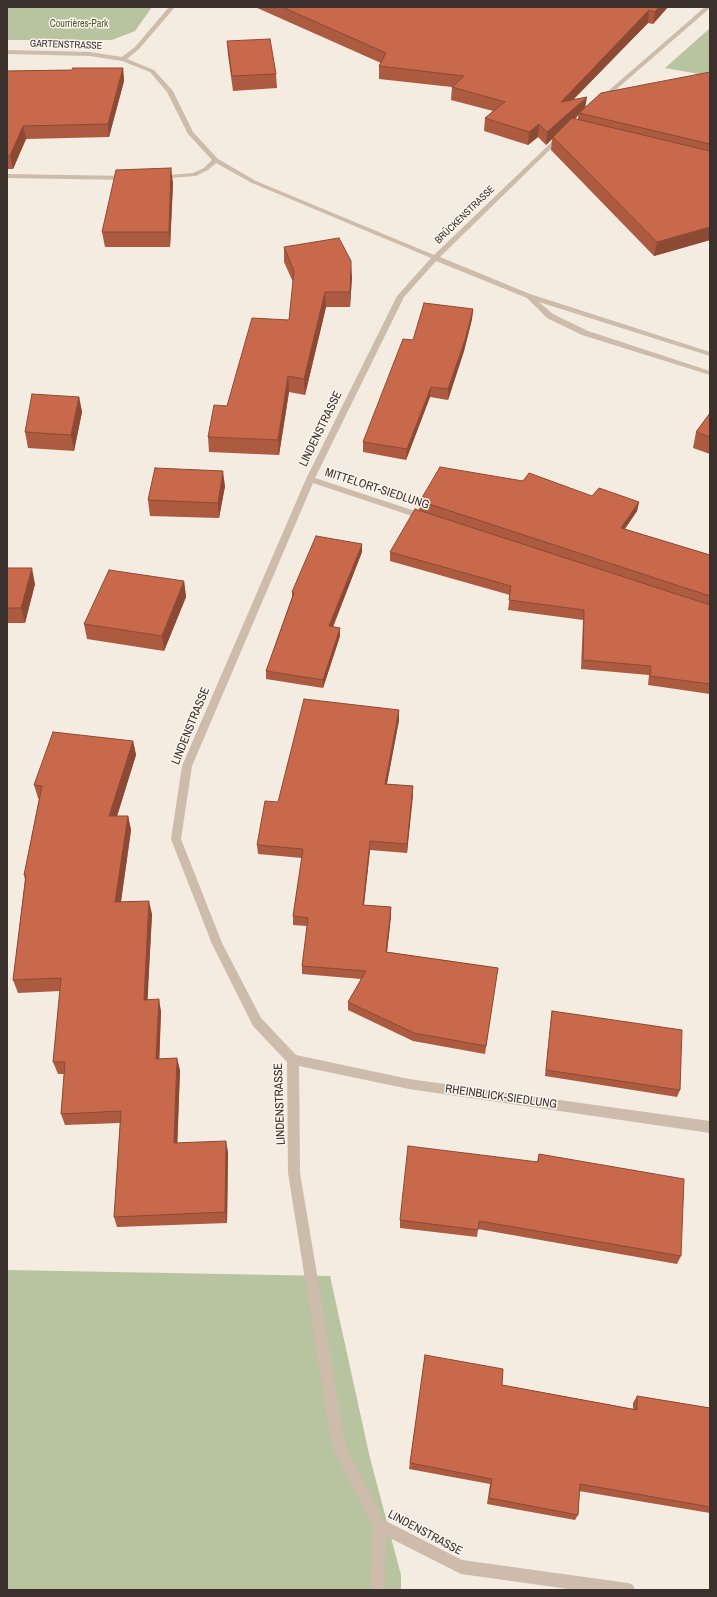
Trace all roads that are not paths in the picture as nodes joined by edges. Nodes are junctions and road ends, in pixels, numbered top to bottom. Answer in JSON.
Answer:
{"nodes":[{"id":1,"x":172,"y":7,"type":"edge"},
{"id":2,"x":708,"y":7,"type":"edge"},
{"id":3,"x":7,"y":52,"type":"edge"},
{"id":4,"x":123,"y":59,"type":"junction"},
{"id":5,"x":598,"y":103,"type":"edge"},
{"id":6,"x":564,"y":134,"type":"edge"},
{"id":7,"x":216,"y":160,"type":"junction"},
{"id":8,"x":7,"y":176,"type":"edge"},
{"id":9,"x":136,"y":178,"type":"edge"},
{"id":10,"x":150,"y":178,"type":"edge"},
{"id":11,"x":435,"y":258,"type":"junction"},
{"id":12,"x":527,"y":296,"type":"junction"},
{"id":13,"x":710,"y":354,"type":"edge"},
{"id":14,"x":710,"y":373,"type":"edge"},
{"id":15,"x":310,"y":479,"type":"junction"},
{"id":16,"x":431,"y":519,"type":"edge"},
{"id":17,"x":293,"y":1060,"type":"junction"},
{"id":18,"x":710,"y":1127,"type":"edge"},
{"id":19,"x":378,"y":1525,"type":"junction"},
{"id":20,"x":377,"y":1590,"type":"edge"},
{"id":21,"x":628,"y":1590,"type":"edge"}],
"edges":[{"from":1,"to":4,"type":"street"},
{"from":2,"to":5,"type":"street"},
{"from":3,"to":4,"type":"street","name":"GARTENSTRASSE"},
{"from":4,"to":7,"type":"street"},
{"from":6,"to":11,"type":"street","name":"BRÜCKENSTRASSE"},
{"from":7,"to":10,"type":"street"},
{"from":7,"to":11,"type":"street"},
{"from":8,"to":9,"type":"street"},
{"from":11,"to":12,"type":"street","name":"BRÜCKENSTRASSE"},
{"from":11,"to":15,"type":"street","name":"LINDENSTRASSE"},
{"from":12,"to":13,"type":"street","name":"BRÜCKENSTRASSE"},
{"from":12,"to":14,"type":"street"},
{"from":15,"to":16,"type":"street","name":"MITTELORT-SIEDLUNG"},
{"from":15,"to":17,"type":"street","name":"LINDENSTRASSE"},
{"from":17,"to":18,"type":"street","name":"RHEINBLICK-SIEDLUNG"},
{"from":17,"to":19,"type":"street","name":"LINDENSTRASSE"},
{"from":19,"to":20,"type":"street"},
{"from":19,"to":21,"type":"street","name":"LINDENSTRASSE"}]}
